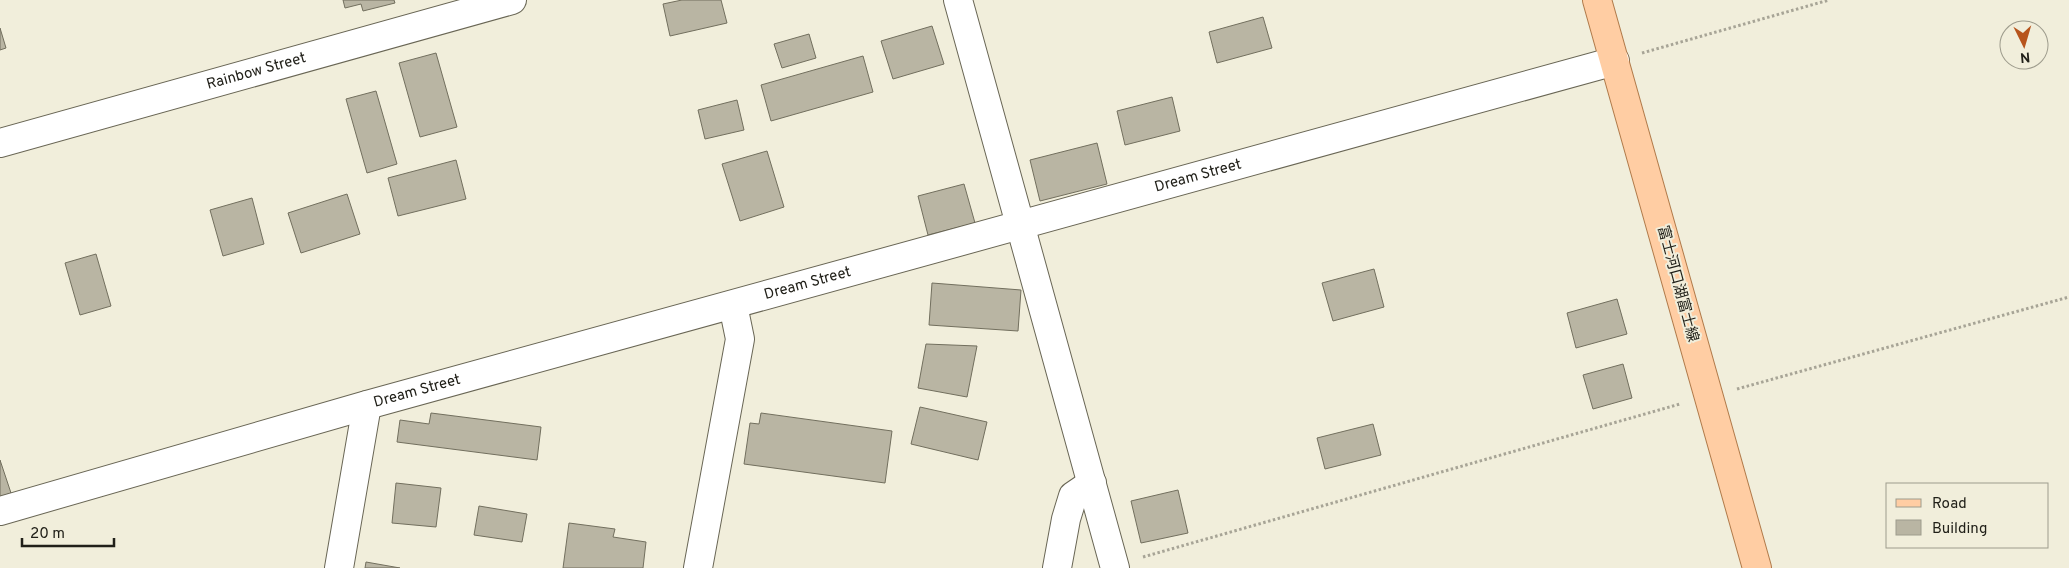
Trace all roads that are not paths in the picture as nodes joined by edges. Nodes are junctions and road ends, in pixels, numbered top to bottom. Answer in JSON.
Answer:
{"nodes":[{"id":1,"x":512,"y":0,"type":"edge"},
{"id":2,"x":958,"y":0,"type":"edge"},
{"id":3,"x":1598,"y":0,"type":"edge"},
{"id":4,"x":1615,"y":61,"type":"junction"},
{"id":5,"x":0,"y":143,"type":"edge"},
{"id":6,"x":1020,"y":224,"type":"junction"},
{"id":7,"x":733,"y":305,"type":"junction"},
{"id":8,"x":367,"y":405,"type":"junction"},
{"id":9,"x":1092,"y":483,"type":"junction"},
{"id":10,"x":0,"y":511,"type":"edge"},
{"id":11,"x":1115,"y":566,"type":"edge"},
{"id":12,"x":339,"y":568,"type":"edge"},
{"id":13,"x":698,"y":568,"type":"edge"},
{"id":14,"x":1056,"y":568,"type":"edge"},
{"id":15,"x":1757,"y":568,"type":"edge"}],
"edges":[{"from":1,"to":5,"type":"street","name":"Rainbow Street"},
{"from":2,"to":6,"type":"street"},
{"from":3,"to":4,"type":"main road","name":"富士河口湖富士線"},
{"from":4,"to":6,"type":"street","name":"Dream Street"},
{"from":4,"to":15,"type":"main road","name":"富士河口湖富士線"},
{"from":6,"to":7,"type":"street","name":"Dream Street"},
{"from":6,"to":9,"type":"street"},
{"from":7,"to":8,"type":"street","name":"Dream Street"},
{"from":7,"to":13,"type":"street"},
{"from":8,"to":10,"type":"street","name":"Dream Street"},
{"from":8,"to":12,"type":"street"},
{"from":9,"to":11,"type":"street"},
{"from":9,"to":14,"type":"street"}]}
